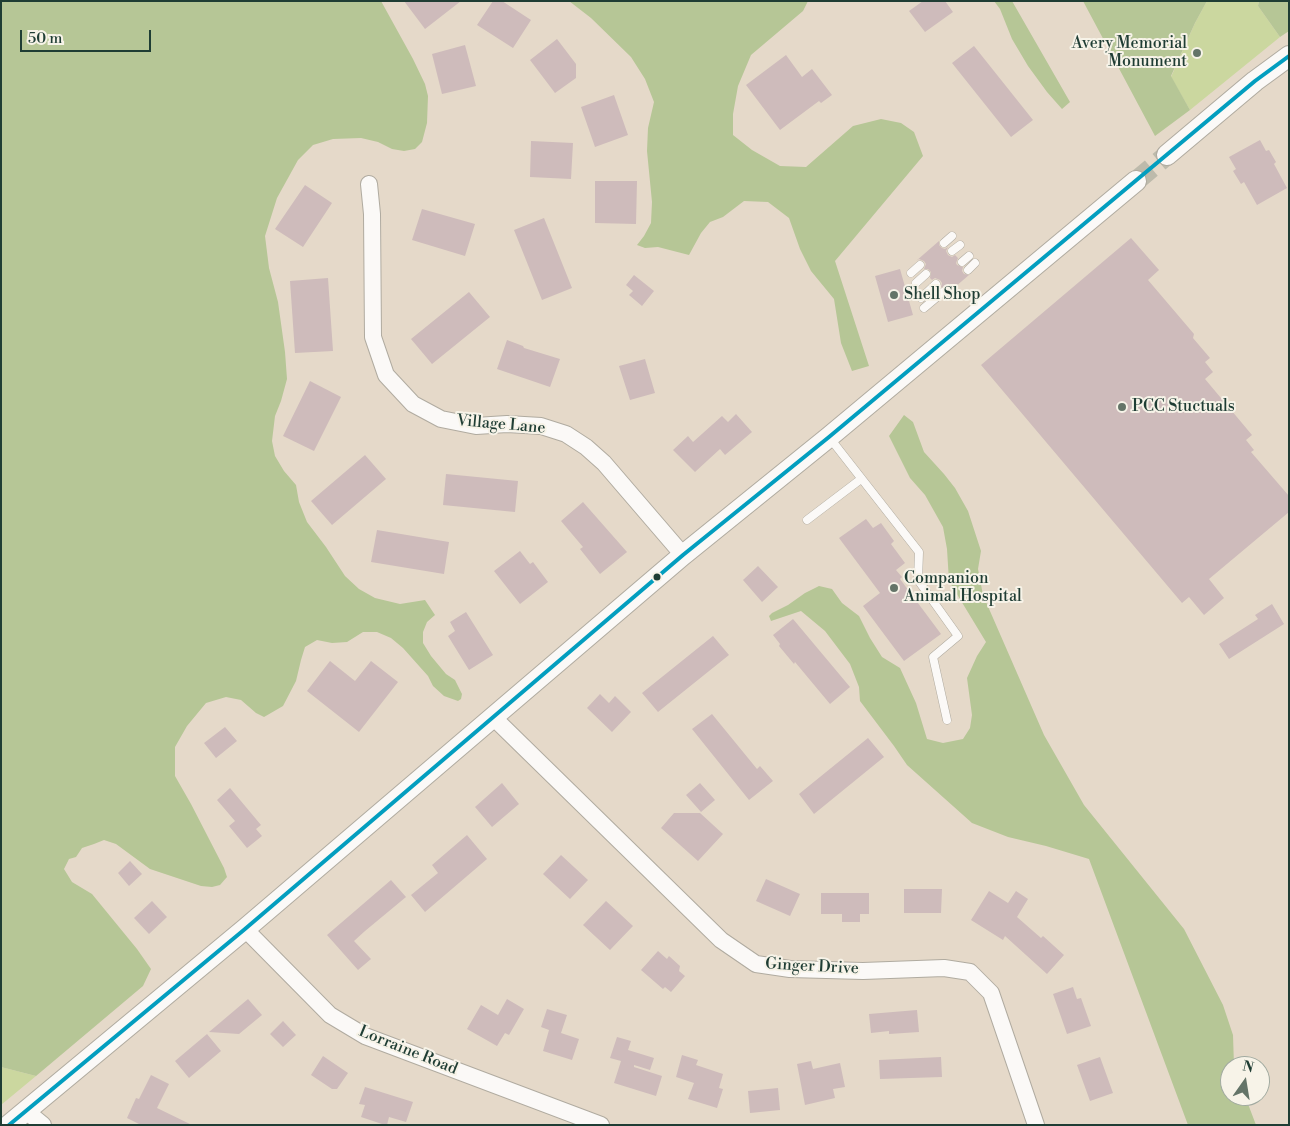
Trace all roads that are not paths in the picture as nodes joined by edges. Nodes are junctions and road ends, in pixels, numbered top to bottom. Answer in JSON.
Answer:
{"nodes":[{"id":1,"x":1289,"y":56,"type":"edge"},
{"id":2,"x":1167,"y":155,"type":"tunnel mouth"},
{"id":3,"x":1136,"y":181,"type":"tunnel mouth"},
{"id":4,"x":369,"y":184,"type":"dead end"},
{"id":5,"x":952,"y":236,"type":"dead end"},
{"id":6,"x":944,"y":243,"type":"dead end"},
{"id":7,"x":960,"y":244,"type":"dead end"},
{"id":8,"x":952,"y":252,"type":"dead end"},
{"id":9,"x":969,"y":256,"type":"dead end"},
{"id":10,"x":962,"y":262,"type":"dead end"},
{"id":11,"x":975,"y":263,"type":"dead end"},
{"id":12,"x":920,"y":265,"type":"dead end"},
{"id":13,"x":968,"y":270,"type":"dead end"},
{"id":14,"x":911,"y":273,"type":"dead end"},
{"id":15,"x":926,"y":274,"type":"dead end"},
{"id":16,"x":916,"y":283,"type":"dead end"},
{"id":17,"x":936,"y":284,"type":"dead end"},
{"id":18,"x":943,"y":292,"type":"dead end"},
{"id":19,"x":921,"y":298,"type":"dead end"},
{"id":20,"x":924,"y":308,"type":"dead end"},
{"id":21,"x":829,"y":438,"type":"junction"},
{"id":22,"x":861,"y":479,"type":"junction"},
{"id":23,"x":807,"y":520,"type":"dead end"},
{"id":24,"x":683,"y":555,"type":"junction"},
{"id":25,"x":493,"y":717,"type":"junction"},
{"id":26,"x":947,"y":720,"type":"dead end"},
{"id":27,"x":245,"y":929,"type":"junction"},
{"id":28,"x":26,"y":1111,"type":"junction"},
{"id":29,"x":9,"y":1125,"type":"edge"},
{"id":30,"x":44,"y":1125,"type":"edge"},
{"id":31,"x":601,"y":1125,"type":"edge"},
{"id":32,"x":1036,"y":1125,"type":"edge"}],
"edges":[{"from":1,"to":2,"type":"street"},
{"from":3,"to":21,"type":"street"},
{"from":4,"to":24,"type":"street","name":"Village Lane"},
{"from":5,"to":6,"type":"lane"},
{"from":7,"to":8,"type":"lane"},
{"from":9,"to":10,"type":"lane"},
{"from":11,"to":13,"type":"lane"},
{"from":12,"to":14,"type":"lane"},
{"from":15,"to":16,"type":"lane"},
{"from":17,"to":19,"type":"lane"},
{"from":18,"to":20,"type":"lane"},
{"from":21,"to":22,"type":"lane"},
{"from":21,"to":24,"type":"street"},
{"from":22,"to":23,"type":"lane"},
{"from":22,"to":26,"type":"lane"},
{"from":24,"to":25,"type":"street"},
{"from":25,"to":27,"type":"street"},
{"from":25,"to":32,"type":"street","name":"Ginger Drive"},
{"from":27,"to":28,"type":"street"},
{"from":27,"to":31,"type":"street","name":"Lorraine Road"},
{"from":28,"to":29,"type":"street"},
{"from":28,"to":30,"type":"street"}]}
